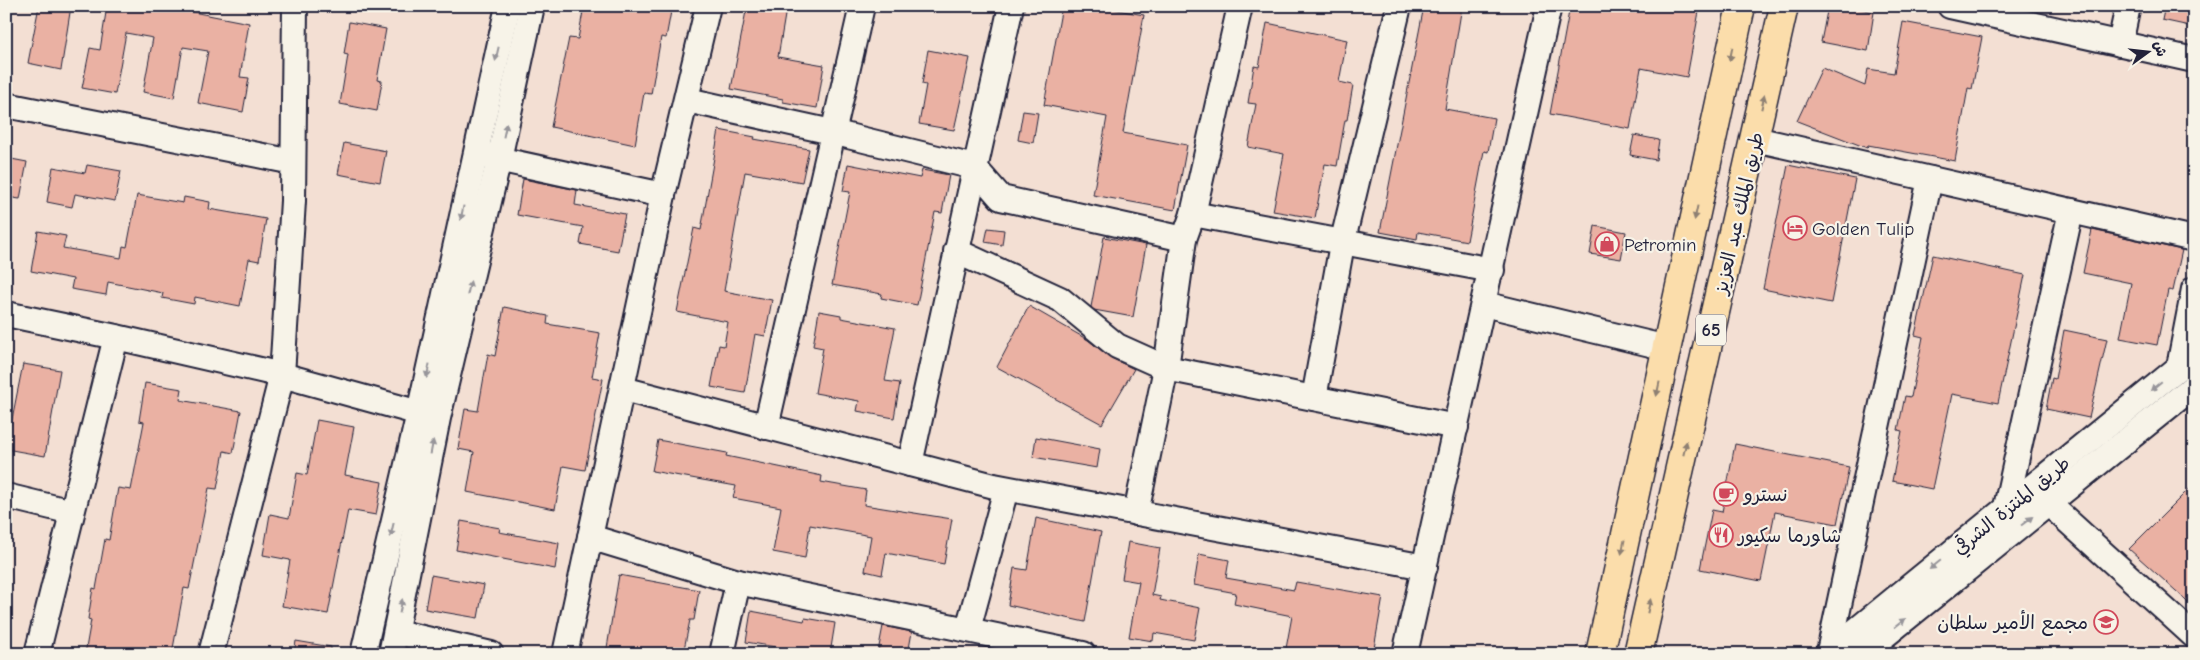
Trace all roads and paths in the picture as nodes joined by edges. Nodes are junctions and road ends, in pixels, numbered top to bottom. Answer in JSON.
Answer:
{"nodes":[{"id":1,"x":295,"y":6,"type":"edge"},
{"id":2,"x":508,"y":6,"type":"edge"},
{"id":3,"x":532,"y":6,"type":"edge"},
{"id":4,"x":708,"y":6,"type":"edge"},
{"id":5,"x":862,"y":6,"type":"edge"},
{"id":6,"x":1011,"y":6,"type":"edge"},
{"id":7,"x":1399,"y":6,"type":"edge"},
{"id":8,"x":1549,"y":6,"type":"edge"},
{"id":9,"x":1741,"y":6,"type":"edge"},
{"id":10,"x":1784,"y":6,"type":"edge"},
{"id":11,"x":2128,"y":6,"type":"edge"},
{"id":12,"x":1239,"y":7,"type":"edge"},
{"id":13,"x":1965,"y":8,"type":"edge"},
{"id":14,"x":2120,"y":44,"type":"junction"},
{"id":15,"x":2194,"y":60,"type":"edge"},
{"id":16,"x":687,"y":100,"type":"junction"},
{"id":17,"x":6,"y":105,"type":"edge"},
{"id":18,"x":832,"y":132,"type":"junction"},
{"id":19,"x":1755,"y":139,"type":"junction"},
{"id":20,"x":475,"y":155,"type":"junction"},
{"id":21,"x":499,"y":159,"type":"junction"},
{"id":22,"x":293,"y":162,"type":"junction"},
{"id":23,"x":974,"y":168,"type":"junction"},
{"id":24,"x":1930,"y":179,"type":"junction"},
{"id":25,"x":664,"y":195,"type":"junction"},
{"id":26,"x":2071,"y":211,"type":"junction"},
{"id":27,"x":1193,"y":214,"type":"junction"},
{"id":28,"x":1184,"y":239,"type":"junction"},
{"id":29,"x":2194,"y":239,"type":"edge"},
{"id":30,"x":1342,"y":244,"type":"junction"},
{"id":31,"x":956,"y":250,"type":"junction"},
{"id":32,"x":1492,"y":270,"type":"junction"},
{"id":33,"x":2194,"y":289,"type":"edge"},
{"id":34,"x":1484,"y":304,"type":"junction"},
{"id":35,"x":6,"y":314,"type":"edge"},
{"id":36,"x":116,"y":337,"type":"junction"},
{"id":37,"x":1667,"y":348,"type":"junction"},
{"id":38,"x":2186,"y":361,"type":"edge"},
{"id":39,"x":1166,"y":368,"type":"junction"},
{"id":40,"x":282,"y":375,"type":"junction"},
{"id":41,"x":2194,"y":386,"type":"edge"},
{"id":42,"x":623,"y":389,"type":"junction"},
{"id":43,"x":1314,"y":398,"type":"junction"},
{"id":44,"x":429,"y":415,"type":"junction"},
{"id":45,"x":766,"y":427,"type":"junction"},
{"id":46,"x":1456,"y":427,"type":"junction"},
{"id":47,"x":910,"y":464,"type":"junction"},
{"id":48,"x":1006,"y":489,"type":"junction"},
{"id":49,"x":6,"y":496,"type":"edge"},
{"id":50,"x":2040,"y":497,"type":"junction"},
{"id":51,"x":2006,"y":507,"type":"junction"},
{"id":52,"x":72,"y":512,"type":"junction"},
{"id":53,"x":1136,"y":513,"type":"junction"},
{"id":54,"x":590,"y":537,"type":"junction"},
{"id":55,"x":1424,"y":567,"type":"junction"},
{"id":56,"x":738,"y":582,"type":"junction"},
{"id":57,"x":968,"y":629,"type":"junction"},
{"id":58,"x":2194,"y":636,"type":"edge"},
{"id":59,"x":393,"y":643,"type":"edge"},
{"id":60,"x":1828,"y":653,"type":"edge"},
{"id":61,"x":37,"y":654,"type":"edge"},
{"id":62,"x":211,"y":654,"type":"edge"},
{"id":63,"x":363,"y":654,"type":"edge"},
{"id":64,"x":491,"y":654,"type":"edge"},
{"id":65,"x":565,"y":654,"type":"edge"},
{"id":66,"x":722,"y":654,"type":"edge"},
{"id":67,"x":1083,"y":654,"type":"edge"},
{"id":68,"x":1405,"y":654,"type":"edge"},
{"id":69,"x":1600,"y":654,"type":"edge"},
{"id":70,"x":1638,"y":654,"type":"edge"},
{"id":71,"x":1862,"y":654,"type":"edge"}],
"edges":[{"from":1,"to":22,"type":"street"},
{"from":2,"to":20,"type":"street","one_way":true},
{"from":21,"to":3,"type":"street","one_way":true},
{"from":4,"to":16,"type":"street"},
{"from":5,"to":18,"type":"street"},
{"from":6,"to":23,"type":"street"},
{"from":7,"to":30,"type":"street"},
{"from":8,"to":32,"type":"street"},
{"from":9,"to":37,"type":"highway","number":"65","one_way":true},
{"from":19,"to":10,"type":"highway","name":"طريق الملك عبد العزيز","number":"65","one_way":true},
{"from":11,"to":14,"type":"street"},
{"from":12,"to":27,"type":"street"},
{"from":13,"to":14,"type":"street"},
{"from":14,"to":15,"type":"street"},
{"from":16,"to":18,"type":"street"},
{"from":16,"to":25,"type":"street"},
{"from":17,"to":22,"type":"street"},
{"from":18,"to":23,"type":"street"},
{"from":18,"to":45,"type":"street"},
{"from":19,"to":24,"type":"street"},
{"from":70,"to":19,"type":"highway","name":"طريق الملك عبد العزيز","number":"65","one_way":true},
{"from":20,"to":21,"type":"street"},
{"from":20,"to":44,"type":"street","one_way":true},
{"from":21,"to":25,"type":"street"},
{"from":44,"to":21,"type":"street","one_way":true},
{"from":22,"to":40,"type":"street"},
{"from":23,"to":28,"type":"street"},
{"from":23,"to":31,"type":"street"},
{"from":24,"to":26,"type":"street"},
{"from":24,"to":60,"type":"street"},
{"from":25,"to":42,"type":"street"},
{"from":26,"to":29,"type":"street"},
{"from":26,"to":51,"type":"street"},
{"from":27,"to":28,"type":"street"},
{"from":27,"to":30,"type":"street"},
{"from":28,"to":39,"type":"street"},
{"from":30,"to":32,"type":"street"},
{"from":30,"to":43,"type":"street"},
{"from":31,"to":39,"type":"street"},
{"from":31,"to":47,"type":"street"},
{"from":32,"to":34,"type":"street"},
{"from":33,"to":38,"type":"street"},
{"from":34,"to":37,"type":"street"},
{"from":34,"to":46,"type":"street"},
{"from":35,"to":36,"type":"street"},
{"from":36,"to":40,"type":"street"},
{"from":36,"to":52,"type":"street"},
{"from":37,"to":69,"type":"highway","number":"65","one_way":true},
{"from":38,"to":50,"type":"street","name":"طريق المنتزة الشرقي","one_way":true},
{"from":39,"to":43,"type":"street"},
{"from":39,"to":53,"type":"street"},
{"from":40,"to":44,"type":"street"},
{"from":40,"to":62,"type":"street"},
{"from":41,"to":50,"type":"street"},
{"from":42,"to":45,"type":"street"},
{"from":42,"to":54,"type":"street"},
{"from":43,"to":46,"type":"street"},
{"from":59,"to":44,"type":"street","one_way":true},
{"from":44,"to":63,"type":"street","one_way":true},
{"from":45,"to":47,"type":"street"},
{"from":46,"to":55,"type":"street"},
{"from":47,"to":48,"type":"street"},
{"from":48,"to":53,"type":"street"},
{"from":48,"to":57,"type":"street"},
{"from":49,"to":52,"type":"street"},
{"from":50,"to":51,"type":"street","name":"طريق المنتزة الشرقي"},
{"from":50,"to":58,"type":"street"},
{"from":71,"to":50,"type":"street","one_way":true},
{"from":51,"to":60,"type":"street","name":"طريق المنتزة الشرقي","one_way":true},
{"from":52,"to":61,"type":"street"},
{"from":53,"to":55,"type":"street"},
{"from":54,"to":56,"type":"street"},
{"from":54,"to":65,"type":"street"},
{"from":55,"to":68,"type":"street"},
{"from":56,"to":57,"type":"street"},
{"from":56,"to":66,"type":"street"},
{"from":57,"to":67,"type":"street"},
{"from":59,"to":64,"type":"street"}]}
